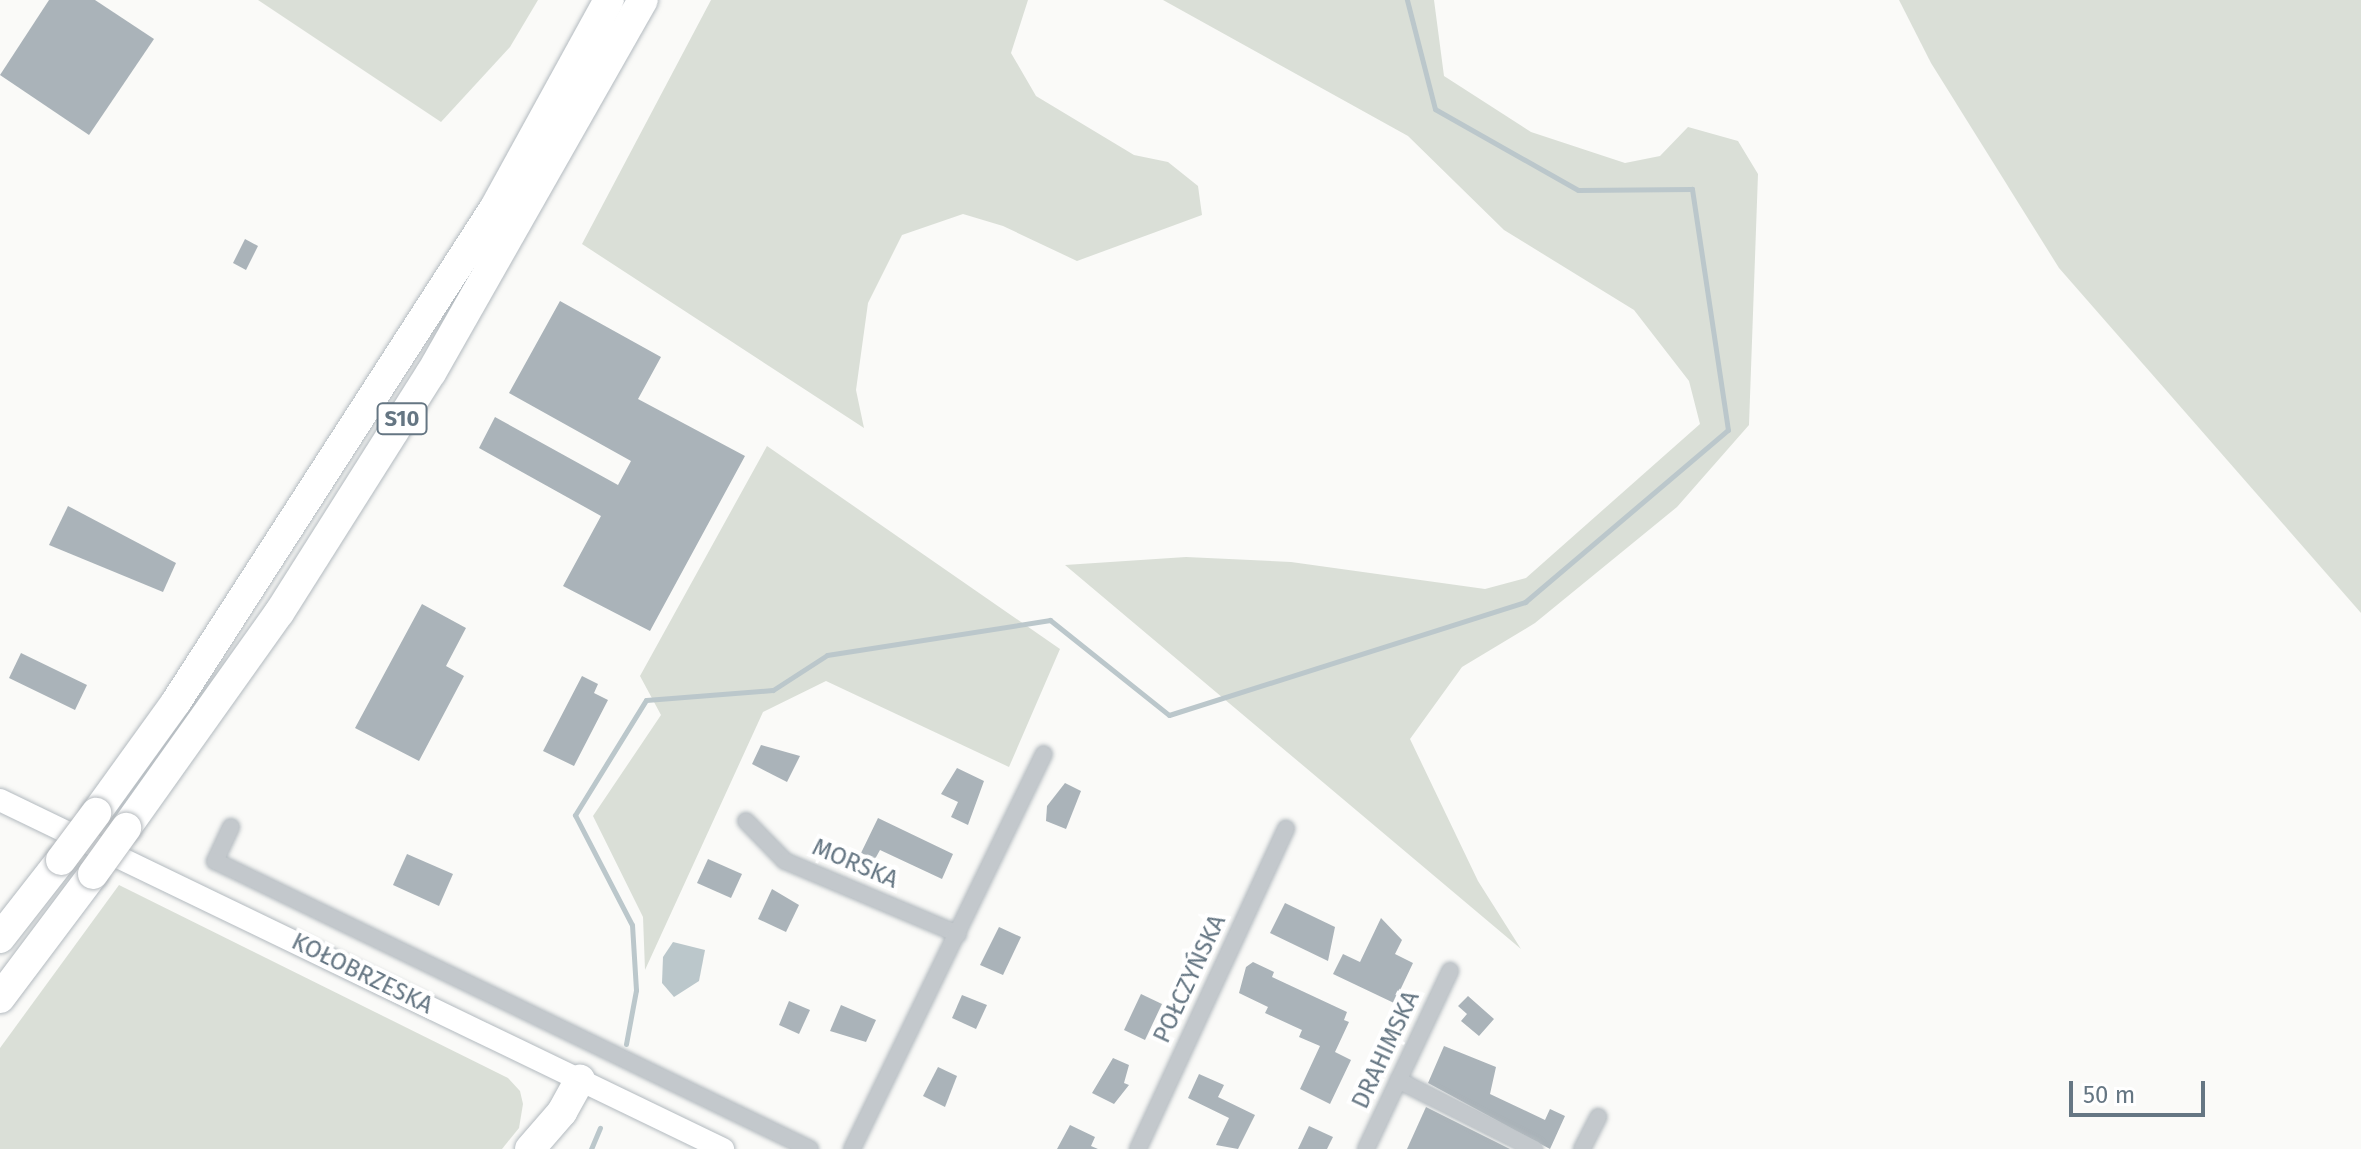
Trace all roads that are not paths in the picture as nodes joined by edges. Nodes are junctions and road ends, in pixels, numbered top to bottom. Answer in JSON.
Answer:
{"nodes":[{"id":1,"x":609,"y":0,"type":"edge"},
{"id":2,"x":643,"y":0,"type":"edge"},
{"id":3,"x":1044,"y":754,"type":"dead end"},
{"id":4,"x":0,"y":800,"type":"edge"},
{"id":5,"x":746,"y":821,"type":"dead end"},
{"id":6,"x":231,"y":827,"type":"dead end"},
{"id":7,"x":1286,"y":828,"type":"dead end"},
{"id":8,"x":958,"y":934,"type":"junction"},
{"id":9,"x":0,"y":938,"type":"edge"},
{"id":10,"x":1450,"y":971,"type":"dead end"},
{"id":11,"x":0,"y":998,"type":"edge"},
{"id":12,"x":580,"y":1080,"type":"junction"},
{"id":13,"x":1398,"y":1080,"type":"junction"},
{"id":14,"x":1598,"y":1117,"type":"dead end"},
{"id":15,"x":530,"y":1149,"type":"edge"},
{"id":16,"x":723,"y":1149,"type":"edge"},
{"id":17,"x":810,"y":1149,"type":"edge"},
{"id":18,"x":852,"y":1149,"type":"edge"},
{"id":19,"x":1138,"y":1149,"type":"edge"},
{"id":20,"x":1366,"y":1149,"type":"edge"},
{"id":21,"x":1534,"y":1149,"type":"edge"},
{"id":22,"x":1582,"y":1149,"type":"edge"}],
"edges":[{"from":1,"to":9,"type":"highway","number":"S10","bridge":true},
{"from":2,"to":11,"type":"highway","number":"S10","bridge":true},
{"from":3,"to":8,"type":"street"},
{"from":4,"to":12,"type":"main road","name":"KOŁOBRZESKA"},
{"from":5,"to":8,"type":"street","name":"MORSKA"},
{"from":6,"to":17,"type":"street"},
{"from":7,"to":19,"type":"street","name":"POŁCZYŃSKA"},
{"from":8,"to":18,"type":"street"},
{"from":10,"to":13,"type":"street","name":"DRAHIMSKA"},
{"from":12,"to":15,"type":"highway"},
{"from":12,"to":16,"type":"main road","name":"KOŁOBRZESKA"},
{"from":13,"to":20,"type":"street","name":"DRAHIMSKA"},
{"from":13,"to":21,"type":"street"},
{"from":14,"to":22,"type":"street"}]}
